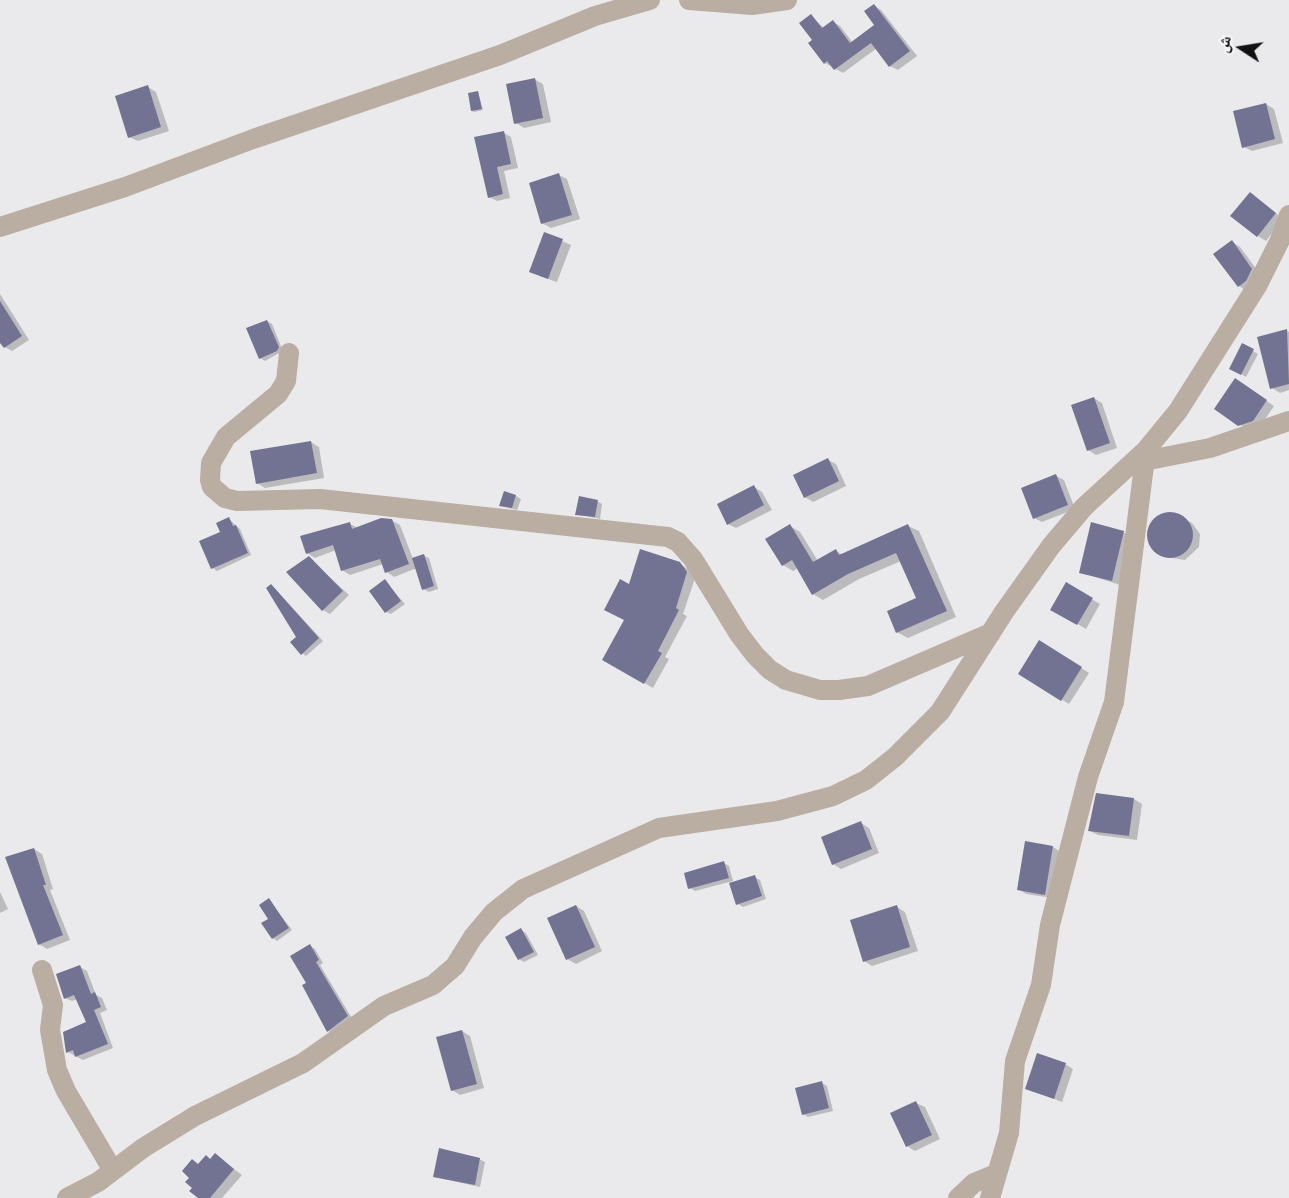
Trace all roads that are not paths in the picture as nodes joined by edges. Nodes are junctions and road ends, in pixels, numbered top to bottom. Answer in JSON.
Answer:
{"nodes":[{"id":1,"x":650,"y":0,"type":"edge"},
{"id":2,"x":689,"y":0,"type":"edge"},
{"id":3,"x":787,"y":0,"type":"edge"},
{"id":4,"x":1289,"y":215,"type":"edge"},
{"id":5,"x":0,"y":227,"type":"edge"},
{"id":6,"x":289,"y":353,"type":"dead end"},
{"id":7,"x":1289,"y":421,"type":"edge"},
{"id":8,"x":1145,"y":455,"type":"junction"},
{"id":9,"x":991,"y":633,"type":"junction"},
{"id":10,"x":42,"y":970,"type":"dead end"},
{"id":11,"x":996,"y":1173,"type":"junction"},
{"id":12,"x":99,"y":1183,"type":"edge"},
{"id":13,"x":67,"y":1198,"type":"edge"},
{"id":14,"x":958,"y":1198,"type":"edge"},
{"id":15,"x":990,"y":1198,"type":"edge"}],
"edges":[{"from":1,"to":5,"type":"street"},
{"from":2,"to":3,"type":"street"},
{"from":4,"to":8,"type":"street"},
{"from":6,"to":9,"type":"street"},
{"from":7,"to":8,"type":"street"},
{"from":8,"to":9,"type":"street"},
{"from":8,"to":11,"type":"street"},
{"from":9,"to":12,"type":"street"},
{"from":10,"to":12,"type":"street"},
{"from":11,"to":14,"type":"street"},
{"from":11,"to":15,"type":"street"},
{"from":12,"to":13,"type":"street"}]}
